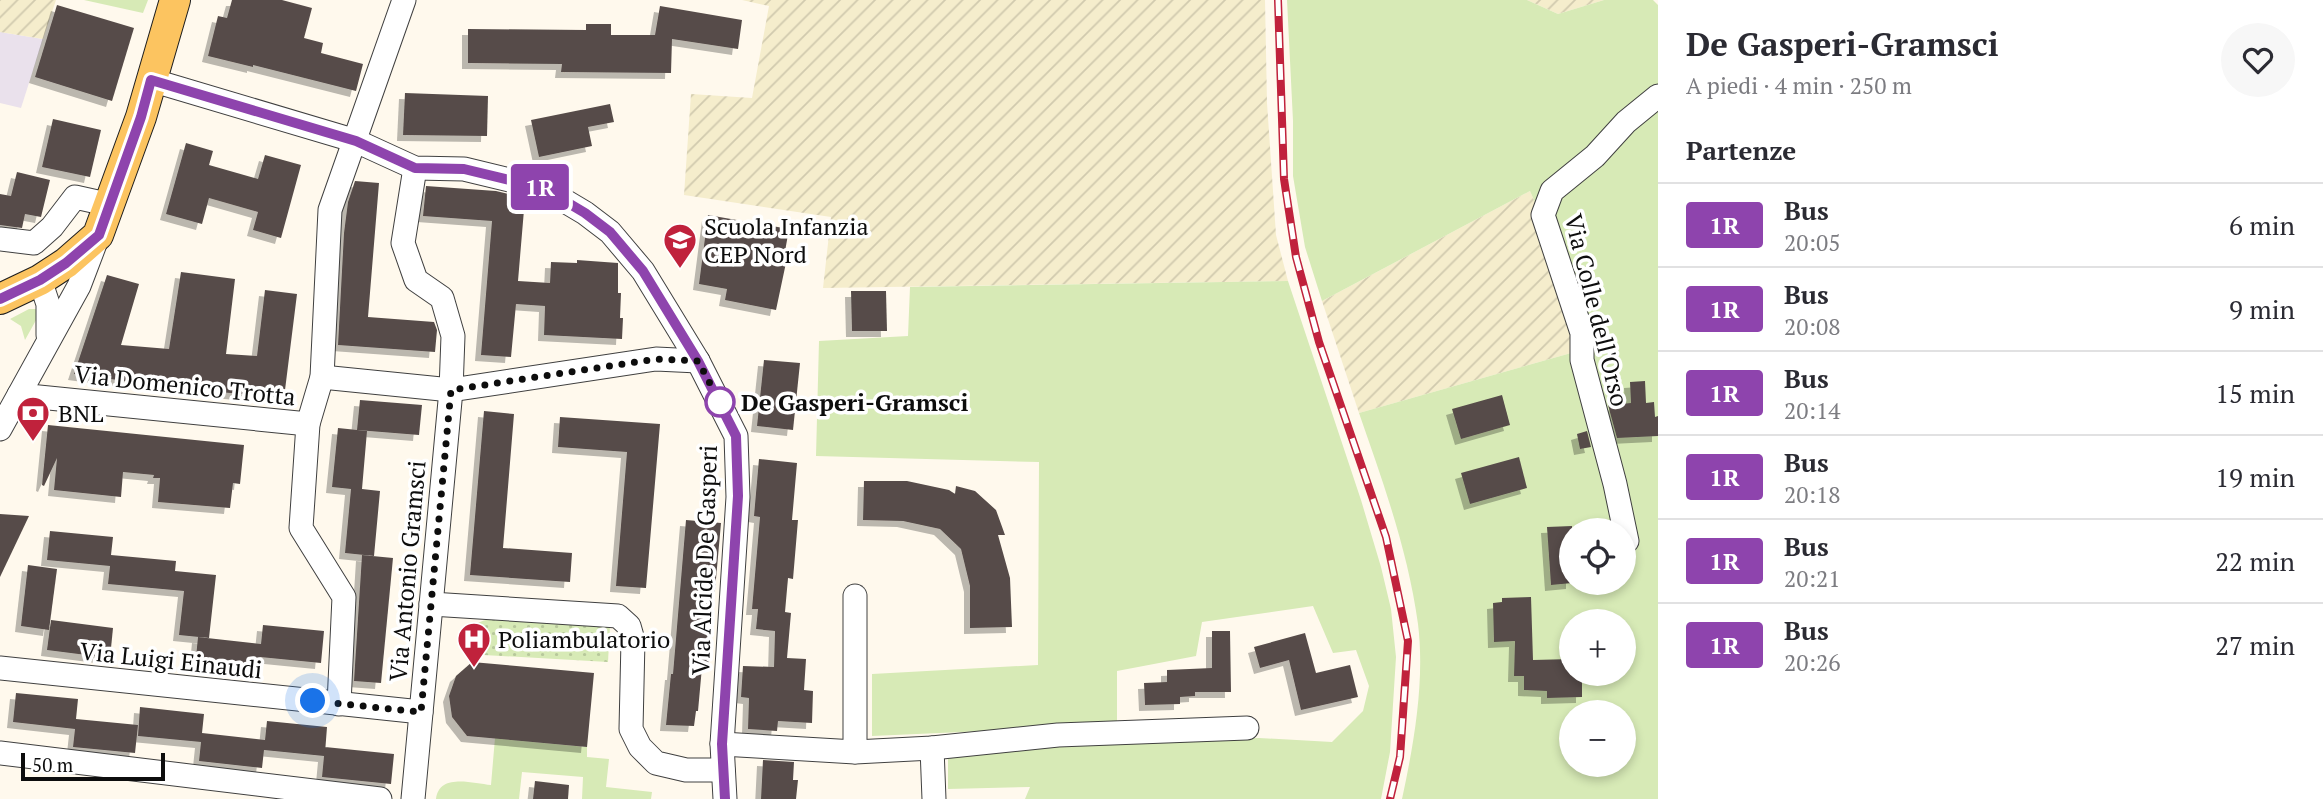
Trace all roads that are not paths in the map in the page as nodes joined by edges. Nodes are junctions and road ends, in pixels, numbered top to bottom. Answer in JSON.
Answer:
{"nodes":[{"id":1,"x":174,"y":0,"type":"edge"},
{"id":2,"x":404,"y":0,"type":"edge"},
{"id":3,"x":151,"y":80,"type":"junction"},
{"id":4,"x":1658,"y":96,"type":"edge"},
{"id":5,"x":356,"y":141,"type":"junction"},
{"id":6,"x":415,"y":168,"type":"junction"},
{"id":7,"x":111,"y":205,"type":"junction"},
{"id":8,"x":99,"y":235,"type":"junction"},
{"id":9,"x":0,"y":239,"type":"edge"},
{"id":10,"x":40,"y":280,"type":"junction"},
{"id":11,"x":0,"y":299,"type":"edge"},
{"id":12,"x":47,"y":341,"type":"junction"},
{"id":13,"x":698,"y":361,"type":"junction"},
{"id":14,"x":321,"y":377,"type":"junction"},
{"id":15,"x":451,"y":390,"type":"junction"},
{"id":16,"x":19,"y":395,"type":"junction"},
{"id":17,"x":308,"y":424,"type":"junction"},
{"id":18,"x":0,"y":429,"type":"edge"},
{"id":19,"x":1622,"y":518,"type":"edge"},
{"id":20,"x":855,"y":596,"type":"dead end"},
{"id":21,"x":431,"y":604,"type":"junction"},
{"id":22,"x":0,"y":668,"type":"edge"},
{"id":23,"x":339,"y":704,"type":"junction"},
{"id":24,"x":421,"y":712,"type":"junction"},
{"id":25,"x":1247,"y":728,"type":"dead end"},
{"id":26,"x":722,"y":744,"type":"junction"},
{"id":27,"x":932,"y":748,"type":"junction"},
{"id":28,"x":855,"y":752,"type":"junction"},
{"id":29,"x":0,"y":753,"type":"edge"},
{"id":30,"x":723,"y":770,"type":"junction"},
{"id":31,"x":290,"y":793,"type":"edge"},
{"id":32,"x":380,"y":799,"type":"edge"},
{"id":33,"x":413,"y":799,"type":"edge"},
{"id":34,"x":725,"y":799,"type":"edge"},
{"id":35,"x":934,"y":799,"type":"edge"}],
"edges":[{"from":1,"to":3,"type":"main road"},
{"from":2,"to":5,"type":"street","name":"Via Domenico Trotta"},
{"from":3,"to":5,"type":"street","name":"Via Alcide De Gasperi"},
{"from":3,"to":7,"type":"main road"},
{"from":4,"to":19,"type":"street","name":"Via Colle dell'Orso"},
{"from":5,"to":6,"type":"street","name":"Via Alcide De Gasperi"},
{"from":5,"to":14,"type":"street","name":"Via Domenico Trotta"},
{"from":6,"to":13,"type":"street","name":"Via Alcide De Gasperi"},
{"from":6,"to":15,"type":"street","name":"Via Antonio Gramsci"},
{"from":7,"to":8,"type":"main road"},
{"from":7,"to":9,"type":"street"},
{"from":8,"to":10,"type":"main road"},
{"from":8,"to":12,"type":"street"},
{"from":10,"to":11,"type":"main road"},
{"from":10,"to":12,"type":"street"},
{"from":12,"to":16,"type":"street"},
{"from":13,"to":15,"type":"street"},
{"from":13,"to":26,"type":"street","name":"Via Alcide De Gasperi"},
{"from":14,"to":15,"type":"street"},
{"from":14,"to":17,"type":"street","name":"Via Domenico Trotta"},
{"from":15,"to":21,"type":"street","name":"Via Antonio Gramsci"},
{"from":16,"to":17,"type":"street","name":"Via Domenico Trotta"},
{"from":16,"to":18,"type":"street"},
{"from":17,"to":23,"type":"street"},
{"from":20,"to":28,"type":"street"},
{"from":21,"to":24,"type":"street","name":"Via Antonio Gramsci"},
{"from":21,"to":30,"type":"street"},
{"from":22,"to":23,"type":"street","name":"Via Luigi Einaudi"},
{"from":23,"to":24,"type":"street","name":"Via Luigi Einaudi"},
{"from":24,"to":33,"type":"street","name":"Via Antonio Gramsci"},
{"from":25,"to":27,"type":"street"},
{"from":26,"to":28,"type":"street"},
{"from":26,"to":30,"type":"street","name":"Via Alcide De Gasperi"},
{"from":27,"to":28,"type":"street"},
{"from":27,"to":35,"type":"street"},
{"from":29,"to":31,"type":"street"},
{"from":30,"to":34,"type":"street","name":"Via Alcide De Gasperi"},
{"from":31,"to":32,"type":"street"}]}
